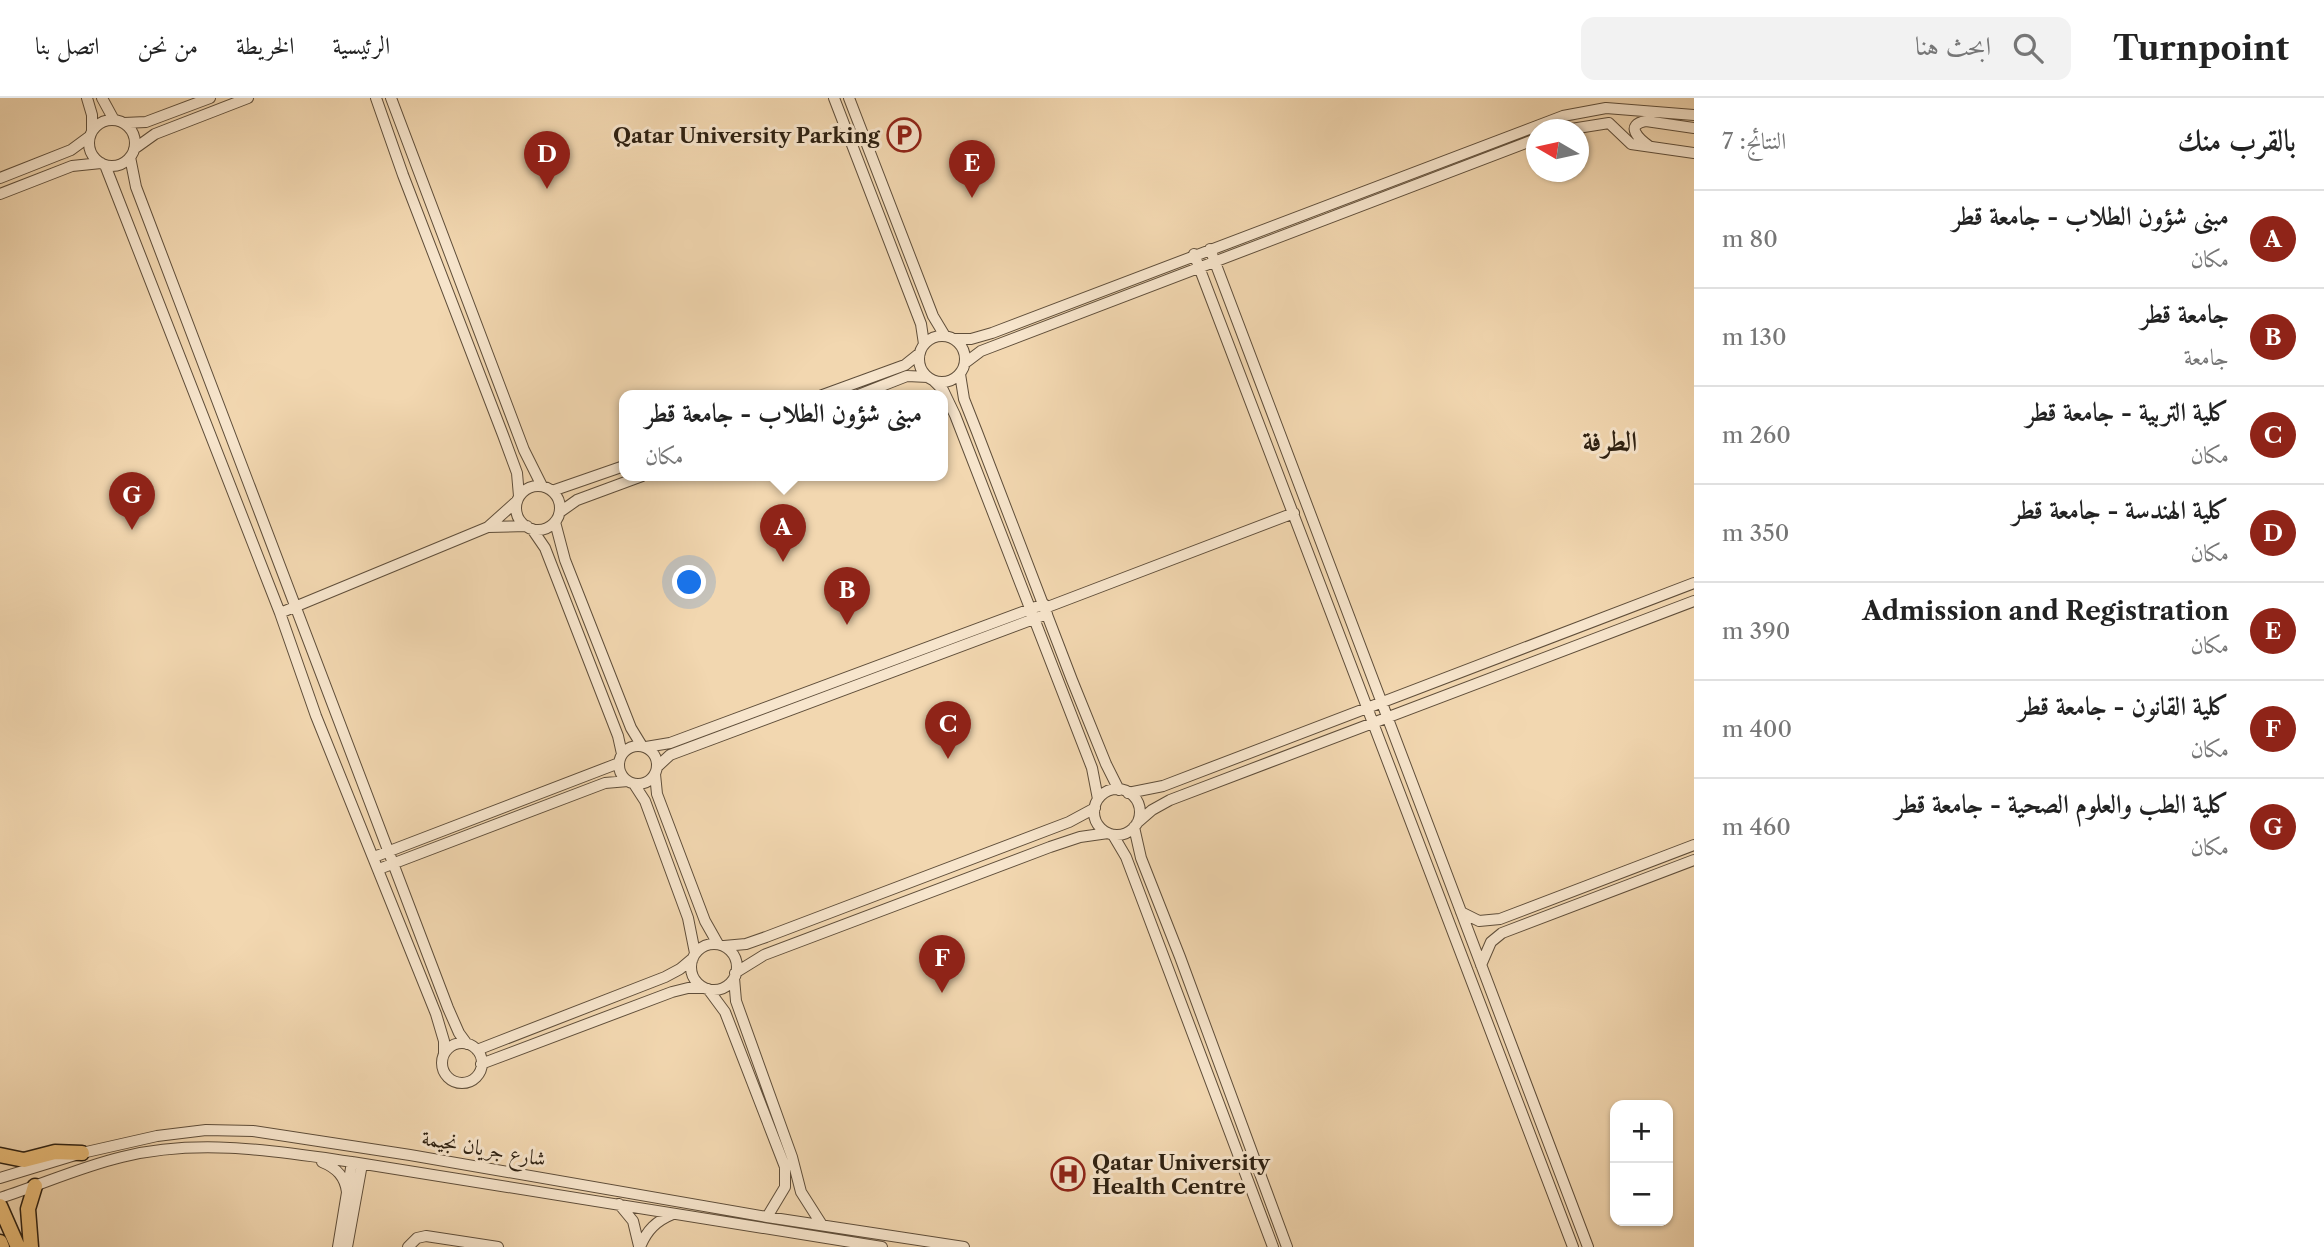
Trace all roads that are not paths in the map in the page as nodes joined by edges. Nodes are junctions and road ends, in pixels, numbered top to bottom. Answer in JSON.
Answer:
{"nodes":[{"id":1,"x":87,"y":98,"type":"edge"},
{"id":2,"x":102,"y":98,"type":"edge"},
{"id":3,"x":210,"y":98,"type":"edge"},
{"id":4,"x":248,"y":98,"type":"edge"},
{"id":5,"x":376,"y":98,"type":"edge"},
{"id":6,"x":391,"y":98,"type":"edge"},
{"id":7,"x":834,"y":98,"type":"edge"},
{"id":8,"x":849,"y":98,"type":"edge"},
{"id":9,"x":1694,"y":115,"type":"edge"},
{"id":10,"x":119,"y":121,"type":"junction"},
{"id":11,"x":1589,"y":126,"type":"edge"},
{"id":12,"x":1694,"y":128,"type":"edge"},
{"id":13,"x":91,"y":134,"type":"junction"},
{"id":14,"x":1507,"y":136,"type":"junction"},
{"id":15,"x":1526,"y":143,"type":"edge"},
{"id":16,"x":1511,"y":148,"type":"junction"},
{"id":17,"x":1652,"y":148,"type":"junction"},
{"id":18,"x":132,"y":153,"type":"junction"},
{"id":19,"x":1694,"y":153,"type":"edge"},
{"id":20,"x":103,"y":164,"type":"junction"},
{"id":21,"x":0,"y":178,"type":"edge"},
{"id":22,"x":0,"y":194,"type":"edge"},
{"id":23,"x":1210,"y":249,"type":"junction"},
{"id":24,"x":1194,"y":254,"type":"junction"},
{"id":25,"x":1173,"y":262,"type":"junction"},
{"id":26,"x":1215,"y":262,"type":"junction"},
{"id":27,"x":1199,"y":268,"type":"junction"},
{"id":28,"x":1178,"y":276,"type":"junction"},
{"id":29,"x":1111,"y":287,"type":"junction"},
{"id":30,"x":1116,"y":300,"type":"junction"},
{"id":31,"x":477,"y":328,"type":"junction"},
{"id":32,"x":463,"y":332,"type":"junction"},
{"id":33,"x":994,"y":332,"type":"junction"},
{"id":34,"x":949,"y":337,"type":"junction"},
{"id":35,"x":998,"y":345,"type":"junction"},
{"id":36,"x":922,"y":349,"type":"junction"},
{"id":37,"x":965,"y":363,"type":"junction"},
{"id":38,"x":491,"y":364,"type":"junction"},
{"id":39,"x":477,"y":368,"type":"junction"},
{"id":40,"x":905,"y":371,"type":"junction"},
{"id":41,"x":960,"y":374,"type":"junction"},
{"id":42,"x":931,"y":379,"type":"junction"},
{"id":43,"x":1259,"y":380,"type":"junction"},
{"id":44,"x":1244,"y":385,"type":"junction"},
{"id":45,"x":840,"y":390,"type":"edge"},
{"id":46,"x":868,"y":390,"type":"edge"},
{"id":47,"x":943,"y":390,"type":"edge"},
{"id":48,"x":948,"y":400,"type":"edge"},
{"id":49,"x":240,"y":462,"type":"junction"},
{"id":50,"x":223,"y":466,"type":"junction"},
{"id":51,"x":619,"y":468,"type":"edge"},
{"id":52,"x":628,"y":481,"type":"edge"},
{"id":53,"x":542,"y":486,"type":"junction"},
{"id":54,"x":552,"y":491,"type":"junction"},
{"id":55,"x":518,"y":499,"type":"junction"},
{"id":56,"x":1305,"y":502,"type":"junction"},
{"id":57,"x":1294,"y":514,"type":"junction"},
{"id":58,"x":557,"y":517,"type":"junction"},
{"id":59,"x":1311,"y":517,"type":"junction"},
{"id":60,"x":488,"y":527,"type":"junction"},
{"id":61,"x":529,"y":527,"type":"junction"},
{"id":62,"x":1694,"y":583,"type":"edge"},
{"id":63,"x":1694,"y":601,"type":"edge"},
{"id":64,"x":294,"y":606,"type":"junction"},
{"id":65,"x":1045,"y":609,"type":"junction"},
{"id":66,"x":280,"y":613,"type":"junction"},
{"id":67,"x":1031,"y":615,"type":"junction"},
{"id":68,"x":850,"y":682,"type":"junction"},
{"id":69,"x":1382,"y":702,"type":"junction"},
{"id":70,"x":1367,"y":708,"type":"junction"},
{"id":71,"x":1387,"y":718,"type":"junction"},
{"id":72,"x":1373,"y":723,"type":"junction"},
{"id":73,"x":644,"y":747,"type":"junction"},
{"id":74,"x":620,"y":758,"type":"junction"},
{"id":75,"x":656,"y":770,"type":"junction"},
{"id":76,"x":631,"y":782,"type":"junction"},
{"id":77,"x":551,"y":791,"type":"junction"},
{"id":78,"x":1124,"y":791,"type":"junction"},
{"id":79,"x":556,"y":801,"type":"junction"},
{"id":80,"x":1097,"y":803,"type":"junction"},
{"id":81,"x":478,"y":818,"type":"junction"},
{"id":82,"x":1135,"y":825,"type":"junction"},
{"id":83,"x":483,"y":830,"type":"junction"},
{"id":84,"x":1110,"y":834,"type":"junction"},
{"id":85,"x":1694,"y":845,"type":"edge"},
{"id":86,"x":388,"y":852,"type":"junction"},
{"id":87,"x":374,"y":857,"type":"junction"},
{"id":88,"x":1694,"y":860,"type":"edge"},
{"id":89,"x":393,"y":864,"type":"junction"},
{"id":90,"x":379,"y":869,"type":"junction"},
{"id":91,"x":1445,"y":870,"type":"junction"},
{"id":92,"x":1431,"y":876,"type":"junction"},
{"id":93,"x":1159,"y":902,"type":"junction"},
{"id":94,"x":1145,"y":908,"type":"junction"},
{"id":95,"x":1461,"y":912,"type":"junction"},
{"id":96,"x":721,"y":945,"type":"junction"},
{"id":97,"x":694,"y":956,"type":"junction"},
{"id":98,"x":1481,"y":965,"type":"junction"},
{"id":99,"x":734,"y":975,"type":"junction"},
{"id":100,"x":706,"y":988,"type":"junction"},
{"id":101,"x":467,"y":1044,"type":"junction"},
{"id":102,"x":477,"y":1050,"type":"junction"},
{"id":103,"x":444,"y":1054,"type":"junction"},
{"id":104,"x":757,"y":1061,"type":"junction"},
{"id":105,"x":481,"y":1064,"type":"junction"},
{"id":106,"x":746,"y":1066,"type":"junction"},
{"id":107,"x":1522,"y":1072,"type":"junction"},
{"id":108,"x":1509,"y":1077,"type":"junction"},
{"id":109,"x":767,"y":1086,"type":"junction"},
{"id":110,"x":756,"y":1091,"type":"junction"},
{"id":111,"x":1248,"y":1142,"type":"junction"},
{"id":112,"x":1234,"y":1147,"type":"junction"},
{"id":113,"x":268,"y":1150,"type":"junction"},
{"id":114,"x":82,"y":1153,"type":"junction"},
{"id":115,"x":0,"y":1155,"type":"edge"},
{"id":116,"x":357,"y":1163,"type":"junction"},
{"id":117,"x":0,"y":1178,"type":"edge"},
{"id":118,"x":35,"y":1186,"type":"junction"},
{"id":119,"x":347,"y":1192,"type":"junction"},
{"id":120,"x":0,"y":1198,"type":"edge"},
{"id":121,"x":618,"y":1204,"type":"junction"},
{"id":122,"x":0,"y":1206,"type":"edge"},
{"id":123,"x":674,"y":1213,"type":"junction"},
{"id":124,"x":767,"y":1217,"type":"junction"},
{"id":125,"x":822,"y":1225,"type":"junction"},
{"id":126,"x":0,"y":1242,"type":"edge"},
{"id":127,"x":2,"y":1247,"type":"edge"},
{"id":128,"x":18,"y":1247,"type":"edge"},
{"id":129,"x":31,"y":1247,"type":"edge"},
{"id":130,"x":338,"y":1247,"type":"edge"},
{"id":131,"x":347,"y":1247,"type":"edge"},
{"id":132,"x":408,"y":1247,"type":"edge"},
{"id":133,"x":498,"y":1247,"type":"edge"},
{"id":134,"x":639,"y":1247,"type":"edge"},
{"id":135,"x":883,"y":1247,"type":"edge"},
{"id":136,"x":964,"y":1247,"type":"edge"},
{"id":137,"x":1273,"y":1247,"type":"edge"},
{"id":138,"x":1287,"y":1247,"type":"edge"},
{"id":139,"x":1573,"y":1247,"type":"edge"},
{"id":140,"x":1588,"y":1247,"type":"edge"}],
"edges":[{"from":1,"to":13,"type":"street"},
{"from":2,"to":10,"type":"street"},
{"from":3,"to":10,"type":"street"},
{"from":4,"to":18,"type":"street"},
{"from":5,"to":32,"type":"street"},
{"from":6,"to":31,"type":"street"},
{"from":7,"to":36,"type":"street"},
{"from":8,"to":34,"type":"street"},
{"from":9,"to":14,"type":"street"},
{"from":10,"to":13,"type":"street"},
{"from":10,"to":18,"type":"street"},
{"from":11,"to":17,"type":"street"},
{"from":12,"to":17,"type":"street"},
{"from":13,"to":20,"type":"street"},
{"from":13,"to":21,"type":"street"},
{"from":14,"to":16,"type":"street"},
{"from":14,"to":23,"type":"street"},
{"from":15,"to":16,"type":"street"},
{"from":16,"to":26,"type":"street"},
{"from":17,"to":19,"type":"street"},
{"from":18,"to":20,"type":"street"},
{"from":18,"to":49,"type":"street"},
{"from":20,"to":22,"type":"street"},
{"from":20,"to":50,"type":"street"},
{"from":23,"to":24,"type":"street"},
{"from":23,"to":26,"type":"street"},
{"from":24,"to":25,"type":"street"},
{"from":24,"to":27,"type":"street"},
{"from":25,"to":28,"type":"street"},
{"from":25,"to":29,"type":"street"},
{"from":26,"to":27,"type":"street"},
{"from":26,"to":43,"type":"street"},
{"from":27,"to":28,"type":"street"},
{"from":27,"to":44,"type":"street"},
{"from":28,"to":30,"type":"street"},
{"from":29,"to":30,"type":"street"},
{"from":29,"to":33,"type":"street"},
{"from":30,"to":35,"type":"street"},
{"from":31,"to":32,"type":"street"},
{"from":31,"to":38,"type":"street"},
{"from":32,"to":39,"type":"street"},
{"from":33,"to":34,"type":"street"},
{"from":33,"to":35,"type":"street"},
{"from":34,"to":36,"type":"street"},
{"from":34,"to":37,"type":"street"},
{"from":35,"to":37,"type":"street"},
{"from":36,"to":40,"type":"street"},
{"from":36,"to":42,"type":"street"},
{"from":37,"to":41,"type":"street"},
{"from":38,"to":39,"type":"street"},
{"from":38,"to":53,"type":"street"},
{"from":39,"to":55,"type":"street"},
{"from":40,"to":42,"type":"street"},
{"from":40,"to":45,"type":"street"},
{"from":40,"to":46,"type":"street"},
{"from":41,"to":42,"type":"street"},
{"from":41,"to":65,"type":"street"},
{"from":42,"to":47,"type":"street"},
{"from":43,"to":44,"type":"street"},
{"from":43,"to":56,"type":"street"},
{"from":44,"to":57,"type":"street"},
{"from":48,"to":67,"type":"street"},
{"from":49,"to":50,"type":"street"},
{"from":49,"to":64,"type":"street"},
{"from":50,"to":66,"type":"street"},
{"from":51,"to":54,"type":"street"},
{"from":52,"to":58,"type":"street"},
{"from":53,"to":54,"type":"street"},
{"from":53,"to":55,"type":"street"},
{"from":54,"to":58,"type":"street"},
{"from":55,"to":60,"type":"street"},
{"from":55,"to":61,"type":"street"},
{"from":56,"to":57,"type":"street"},
{"from":56,"to":59,"type":"street"},
{"from":57,"to":59,"type":"street"},
{"from":57,"to":65,"type":"street"},
{"from":57,"to":70,"type":"street"},
{"from":58,"to":61,"type":"street"},
{"from":58,"to":73,"type":"street"},
{"from":59,"to":69,"type":"street"},
{"from":60,"to":61,"type":"street"},
{"from":60,"to":64,"type":"street"},
{"from":61,"to":74,"type":"street"},
{"from":62,"to":69,"type":"street"},
{"from":63,"to":71,"type":"street"},
{"from":64,"to":66,"type":"street"},
{"from":64,"to":86,"type":"street"},
{"from":65,"to":67,"type":"street"},
{"from":65,"to":78,"type":"street"},
{"from":66,"to":87,"type":"street"},
{"from":67,"to":68,"type":"street"},
{"from":67,"to":80,"type":"street"},
{"from":68,"to":73,"type":"street"},
{"from":68,"to":75,"type":"street"},
{"from":69,"to":70,"type":"street"},
{"from":69,"to":71,"type":"street"},
{"from":70,"to":72,"type":"street"},
{"from":70,"to":78,"type":"street"},
{"from":71,"to":72,"type":"street"},
{"from":71,"to":91,"type":"street"},
{"from":72,"to":82,"type":"street"},
{"from":72,"to":92,"type":"street"},
{"from":73,"to":74,"type":"street"},
{"from":73,"to":75,"type":"street"},
{"from":74,"to":76,"type":"street"},
{"from":74,"to":77,"type":"street"},
{"from":75,"to":76,"type":"street"},
{"from":75,"to":96,"type":"street"},
{"from":76,"to":79,"type":"street"},
{"from":76,"to":97,"type":"street"},
{"from":77,"to":79,"type":"street"},
{"from":77,"to":81,"type":"street"},
{"from":78,"to":80,"type":"street"},
{"from":78,"to":82,"type":"street"},
{"from":79,"to":83,"type":"street"},
{"from":80,"to":84,"type":"street"},
{"from":80,"to":96,"type":"street"},
{"from":81,"to":83,"type":"street"},
{"from":81,"to":86,"type":"street"},
{"from":82,"to":84,"type":"street"},
{"from":82,"to":93,"type":"street"},
{"from":83,"to":89,"type":"street"},
{"from":84,"to":94,"type":"street"},
{"from":84,"to":99,"type":"street"},
{"from":85,"to":95,"type":"street"},
{"from":86,"to":87,"type":"street"},
{"from":86,"to":89,"type":"street"},
{"from":87,"to":90,"type":"street"},
{"from":88,"to":98,"type":"street"},
{"from":89,"to":90,"type":"street"},
{"from":89,"to":101,"type":"street"},
{"from":90,"to":103,"type":"street"},
{"from":91,"to":92,"type":"street"},
{"from":91,"to":95,"type":"street"},
{"from":92,"to":108,"type":"street"},
{"from":93,"to":94,"type":"street"},
{"from":93,"to":111,"type":"street"},
{"from":94,"to":112,"type":"street"},
{"from":95,"to":98,"type":"street"},
{"from":96,"to":97,"type":"street"},
{"from":96,"to":99,"type":"street"},
{"from":97,"to":100,"type":"street"},
{"from":97,"to":102,"type":"street"},
{"from":98,"to":107,"type":"street"},
{"from":99,"to":100,"type":"street"},
{"from":99,"to":104,"type":"street"},
{"from":100,"to":105,"type":"street"},
{"from":100,"to":106,"type":"street"},
{"from":101,"to":102,"type":"street"},
{"from":101,"to":103,"type":"street"},
{"from":102,"to":105,"type":"street"},
{"from":103,"to":105,"type":"street"},
{"from":104,"to":106,"type":"street"},
{"from":104,"to":109,"type":"street"},
{"from":106,"to":110,"type":"street"},
{"from":107,"to":108,"type":"street"},
{"from":107,"to":140,"type":"street"},
{"from":108,"to":139,"type":"street"},
{"from":109,"to":110,"type":"street"},
{"from":109,"to":125,"type":"street"},
{"from":110,"to":124,"type":"street"},
{"from":111,"to":112,"type":"street"},
{"from":111,"to":138,"type":"street"},
{"from":112,"to":137,"type":"street"},
{"from":113,"to":116,"type":"street","name":"شارع جريان نجيمة"},
{"from":113,"to":118,"type":"street","name":"شارع جريان نجيمة"},
{"from":113,"to":119,"type":"street"},
{"from":114,"to":115,"type":"main road"},
{"from":114,"to":117,"type":"street","name":"شارع جريان نجيمة"},
{"from":114,"to":124,"type":"street","name":"شارع جريان نجيمة"},
{"from":116,"to":119,"type":"street"},
{"from":116,"to":121,"type":"street","name":"شارع جريان نجيمة"},
{"from":116,"to":131,"type":"street"},
{"from":118,"to":120,"type":"street","name":"شارع جريان نجيمة"},
{"from":118,"to":129,"type":"main road"},
{"from":119,"to":130,"type":"street"},
{"from":121,"to":123,"type":"street","name":"شارع جريان نجيمة"},
{"from":121,"to":134,"type":"street"},
{"from":122,"to":128,"type":"main road"},
{"from":123,"to":134,"type":"street"},
{"from":123,"to":135,"type":"street","name":"شارع جريان نجيمة"},
{"from":124,"to":125,"type":"street","name":"شارع جريان نجيمة"},
{"from":125,"to":136,"type":"street","name":"شارع جريان نجيمة"},
{"from":126,"to":127,"type":"main road"},
{"from":132,"to":133,"type":"street"}]}
